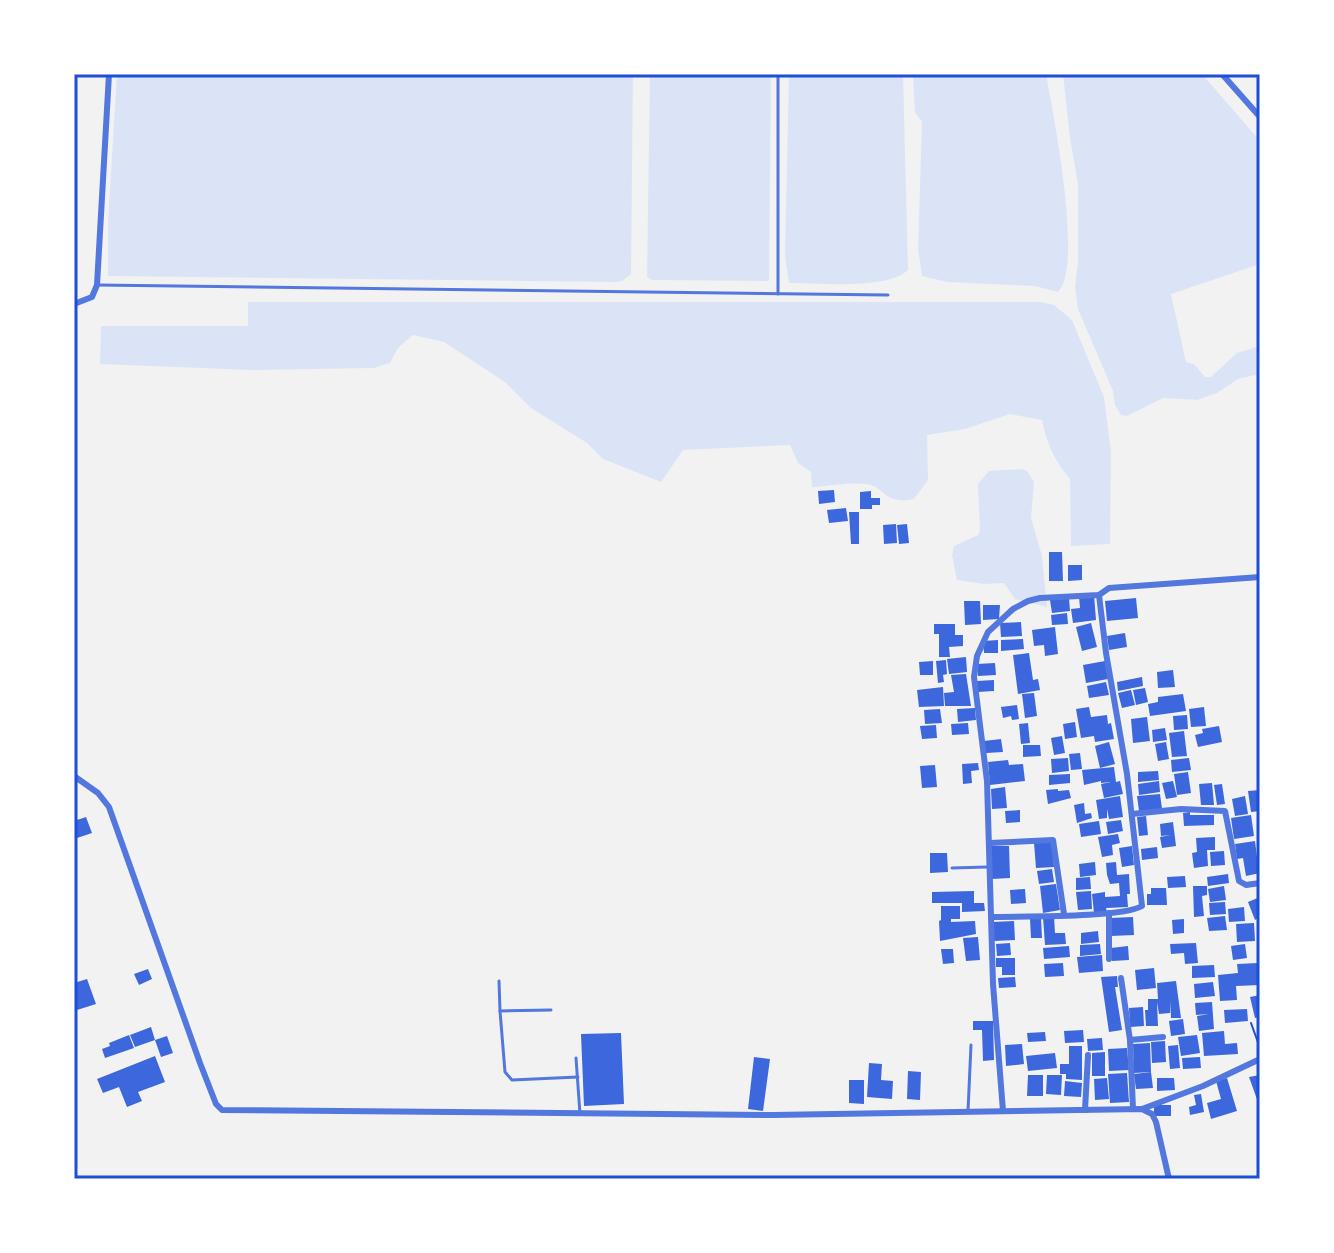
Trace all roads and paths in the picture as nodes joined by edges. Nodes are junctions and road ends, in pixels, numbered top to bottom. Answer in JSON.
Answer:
{"nodes":[{"id":1,"x":109,"y":74,"type":"edge"},
{"id":2,"x":778,"y":74,"type":"edge"},
{"id":3,"x":1222,"y":74,"type":"edge"},
{"id":4,"x":1260,"y":117,"type":"edge"},
{"id":5,"x":97,"y":285,"type":"junction"},
{"id":6,"x":778,"y":294,"type":"junction"},
{"id":7,"x":888,"y":295,"type":"dead end"},
{"id":8,"x":74,"y":304,"type":"edge"},
{"id":9,"x":1260,"y":577,"type":"edge"},
{"id":10,"x":1099,"y":595,"type":"junction"},
{"id":11,"x":74,"y":776,"type":"edge"},
{"id":12,"x":1132,"y":814,"type":"junction"},
{"id":13,"x":990,"y":843,"type":"junction"},
{"id":14,"x":991,"y":867,"type":"junction"},
{"id":15,"x":952,"y":868,"type":"dead end"},
{"id":16,"x":1260,"y":883,"type":"edge"},
{"id":17,"x":1109,"y":913,"type":"junction"},
{"id":18,"x":1064,"y":914,"type":"junction"},
{"id":19,"x":991,"y":917,"type":"junction"},
{"id":20,"x":1109,"y":959,"type":"dead end"},
{"id":21,"x":1121,"y":978,"type":"dead end"},
{"id":22,"x":499,"y":981,"type":"dead end"},
{"id":23,"x":551,"y":1010,"type":"dead end"},
{"id":24,"x":500,"y":1011,"type":"junction"},
{"id":25,"x":1251,"y":1023,"type":"dead end"},
{"id":26,"x":1163,"y":1037,"type":"dead end"},
{"id":27,"x":1130,"y":1040,"type":"junction"},
{"id":28,"x":971,"y":1045,"type":"dead end"},
{"id":29,"x":1260,"y":1048,"type":"edge"},
{"id":30,"x":1088,"y":1055,"type":"dead end"},
{"id":31,"x":576,"y":1058,"type":"dead end"},
{"id":32,"x":1260,"y":1059,"type":"edge"},
{"id":33,"x":578,"y":1077,"type":"junction"},
{"id":34,"x":1138,"y":1109,"type":"junction"},
{"id":35,"x":1085,"y":1110,"type":"junction"},
{"id":36,"x":968,"y":1111,"type":"junction"},
{"id":37,"x":1003,"y":1111,"type":"junction"},
{"id":38,"x":580,"y":1114,"type":"junction"},
{"id":39,"x":1169,"y":1179,"type":"edge"}],
"edges":[{"from":1,"to":5,"type":"street"},
{"from":2,"to":6,"type":"lane"},
{"from":3,"to":4,"type":"street"},
{"from":5,"to":6,"type":"lane"},
{"from":5,"to":8,"type":"street"},
{"from":6,"to":7,"type":"lane"},
{"from":9,"to":10,"type":"street"},
{"from":10,"to":12,"type":"street"},
{"from":10,"to":13,"type":"street"},
{"from":11,"to":38,"type":"street"},
{"from":12,"to":16,"type":"street"},
{"from":12,"to":17,"type":"street"},
{"from":13,"to":14,"type":"street"},
{"from":13,"to":18,"type":"street"},
{"from":14,"to":15,"type":"lane"},
{"from":14,"to":19,"type":"street"},
{"from":17,"to":18,"type":"street"},
{"from":17,"to":20,"type":"street"},
{"from":18,"to":19,"type":"street"},
{"from":19,"to":37,"type":"street"},
{"from":21,"to":27,"type":"street"},
{"from":22,"to":24,"type":"lane"},
{"from":23,"to":24,"type":"lane"},
{"from":24,"to":33,"type":"lane"},
{"from":25,"to":29,"type":"path"},
{"from":26,"to":27,"type":"street"},
{"from":27,"to":34,"type":"street"},
{"from":28,"to":36,"type":"lane"},
{"from":30,"to":35,"type":"street"},
{"from":31,"to":33,"type":"lane"},
{"from":32,"to":34,"type":"street"},
{"from":33,"to":38,"type":"lane"},
{"from":34,"to":35,"type":"street"},
{"from":34,"to":39,"type":"street"},
{"from":35,"to":37,"type":"street"},
{"from":36,"to":37,"type":"street"},
{"from":36,"to":38,"type":"street"}]}
